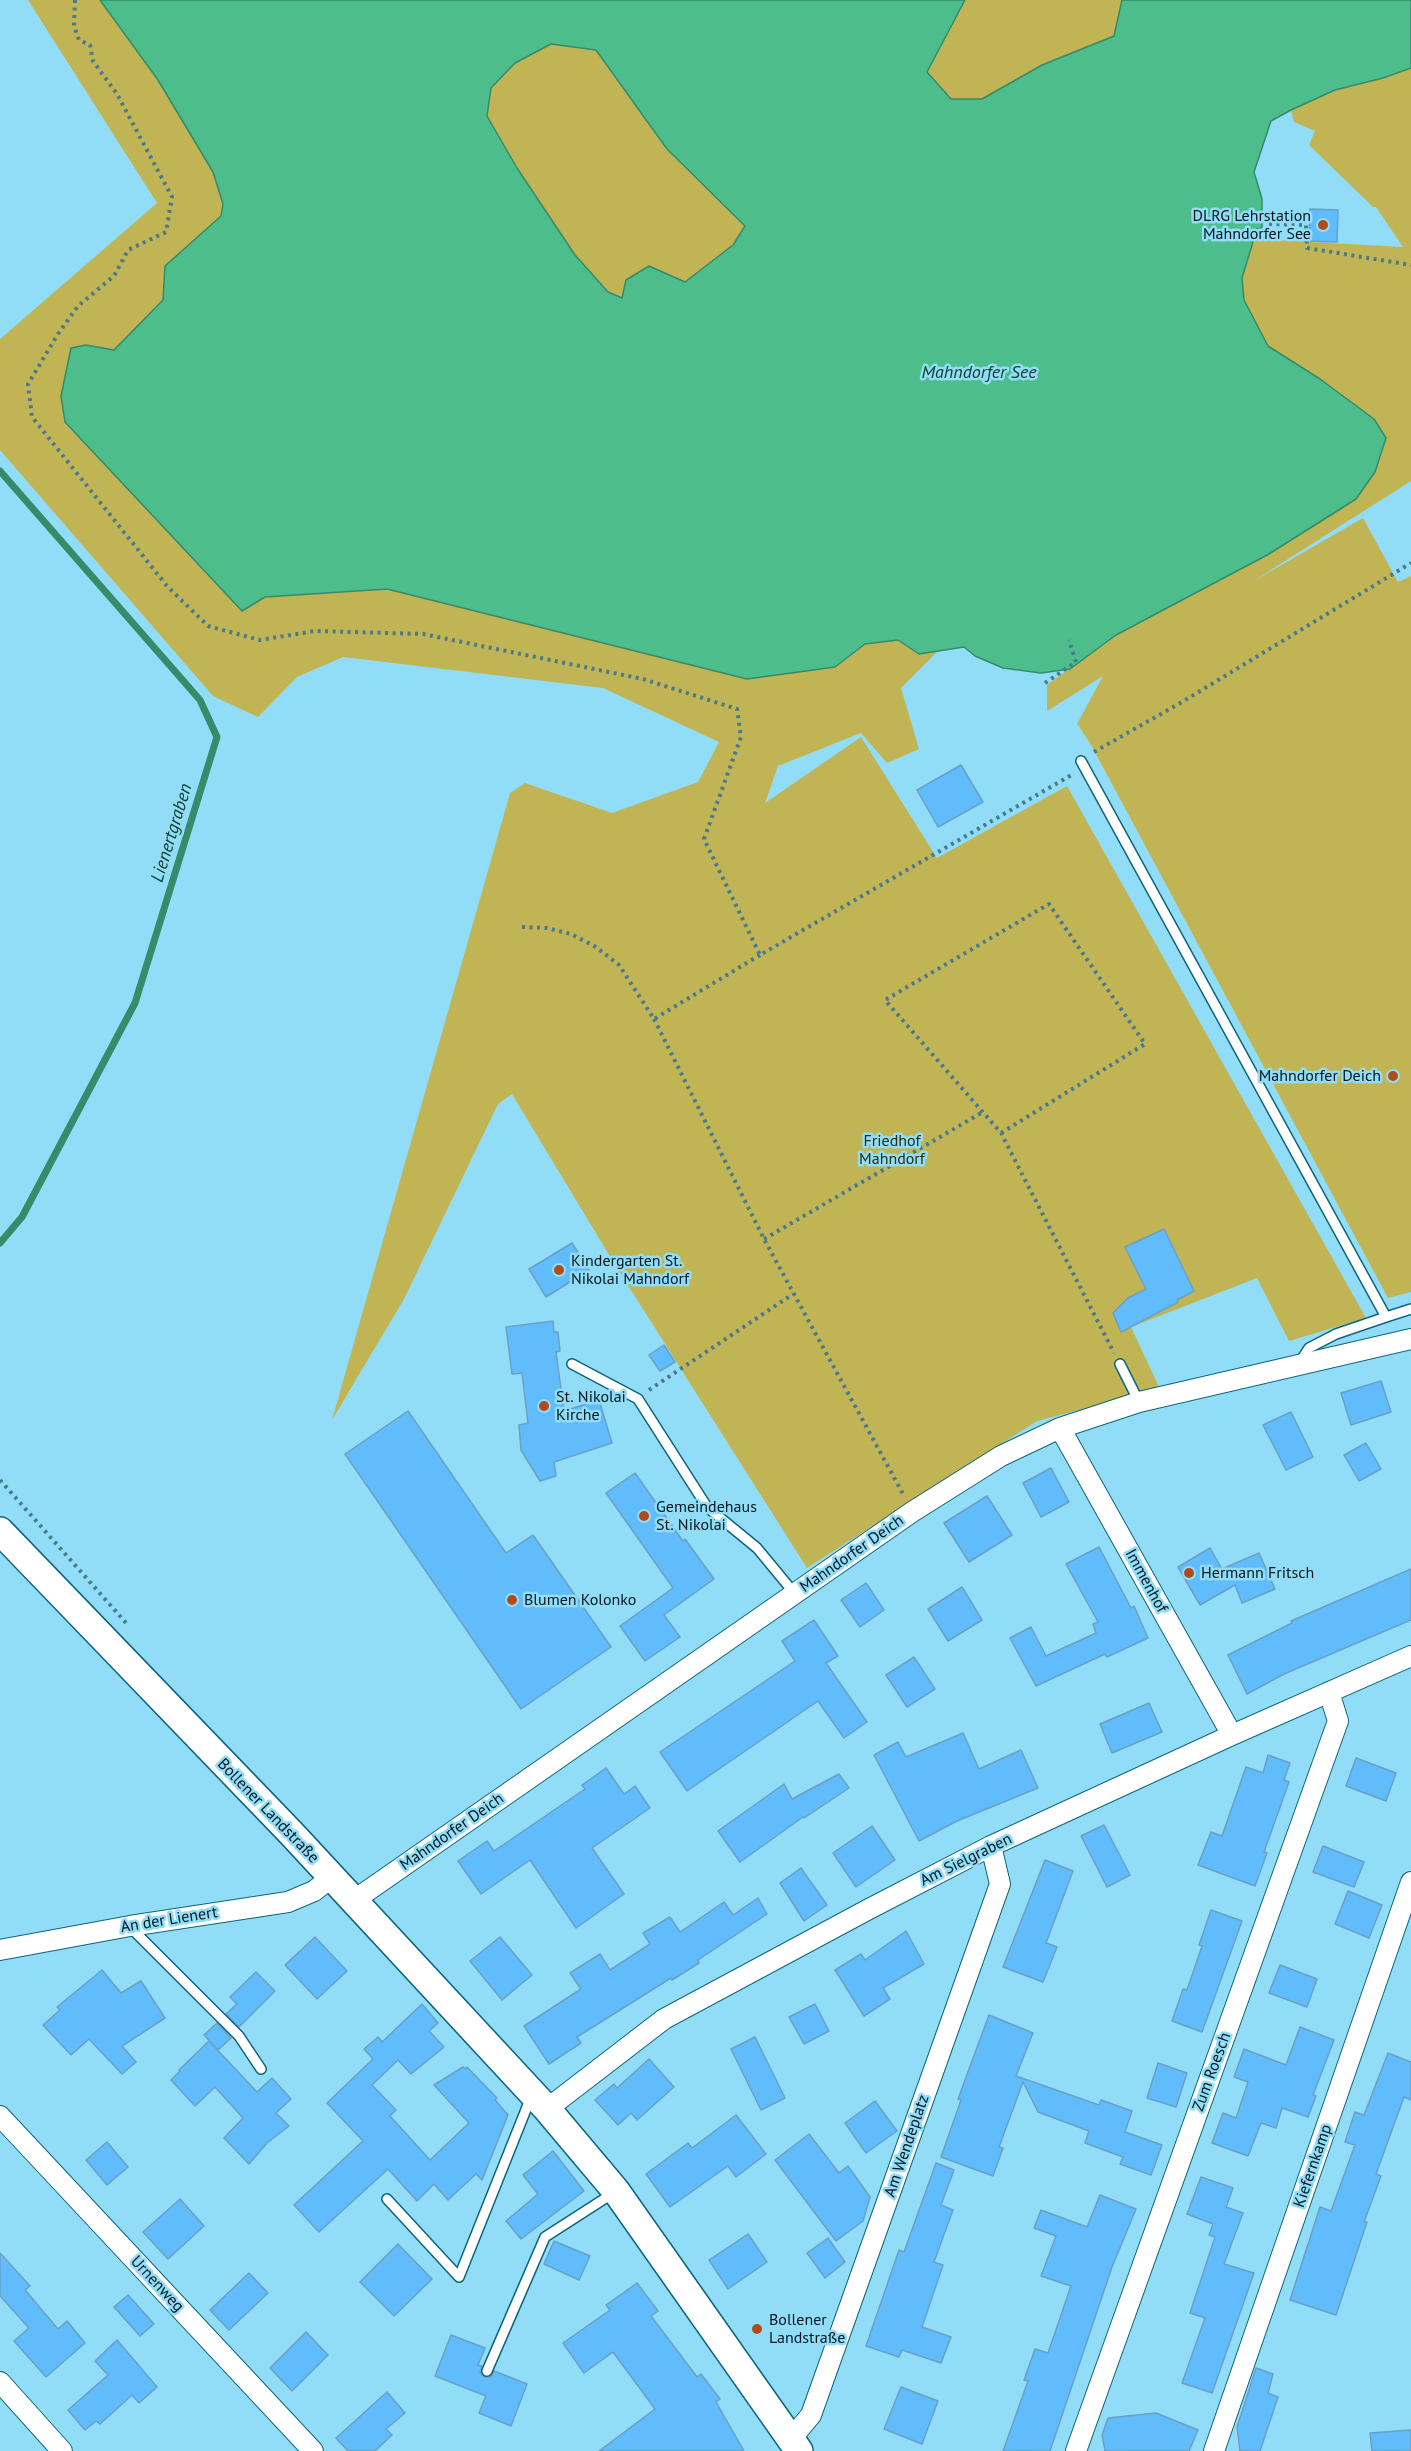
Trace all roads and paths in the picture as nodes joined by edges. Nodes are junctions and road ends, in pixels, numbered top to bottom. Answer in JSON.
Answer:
{"nodes":[{"id":1,"x":75,"y":0,"type":"edge"},
{"id":2,"x":1269,"y":224,"type":"dead end"},
{"id":3,"x":1411,"y":265,"type":"edge"},
{"id":4,"x":1411,"y":562,"type":"edge"},
{"id":5,"x":1069,"y":640,"type":"dead end"},
{"id":6,"x":1045,"y":683,"type":"dead end"},
{"id":7,"x":1082,"y":761,"type":"junction"},
{"id":8,"x":522,"y":927,"type":"dead end"},
{"id":9,"x":760,"y":955,"type":"junction"},
{"id":10,"x":654,"y":1019,"type":"junction"},
{"id":11,"x":983,"y":1112,"type":"junction"},
{"id":12,"x":1001,"y":1132,"type":"junction"},
{"id":13,"x":764,"y":1239,"type":"junction"},
{"id":14,"x":793,"y":1294,"type":"junction"},
{"id":15,"x":1411,"y":1310,"type":"edge"},
{"id":16,"x":1386,"y":1317,"type":"junction"},
{"id":17,"x":1411,"y":1339,"type":"edge"},
{"id":18,"x":572,"y":1364,"type":"dead end"},
{"id":19,"x":1120,"y":1364,"type":"joint"},
{"id":20,"x":1298,"y":1364,"type":"junction"},
{"id":21,"x":638,"y":1399,"type":"junction"},
{"id":22,"x":1139,"y":1402,"type":"junction"},
{"id":23,"x":1060,"y":1428,"type":"junction"},
{"id":24,"x":912,"y":1512,"type":"junction"},
{"id":25,"x":0,"y":1531,"type":"edge"},
{"id":26,"x":795,"y":1594,"type":"junction"},
{"id":27,"x":1411,"y":1656,"type":"edge"},
{"id":28,"x":1329,"y":1692,"type":"junction"},
{"id":29,"x":1232,"y":1735,"type":"junction"},
{"id":30,"x":991,"y":1846,"type":"junction"},
{"id":31,"x":332,"y":1877,"type":"junction"},
{"id":32,"x":1411,"y":1882,"type":"edge"},
{"id":33,"x":353,"y":1900,"type":"junction"},
{"id":34,"x":130,"y":1926,"type":"junction"},
{"id":35,"x":0,"y":1950,"type":"edge"},
{"id":36,"x":261,"y":2069,"type":"dead end"},
{"id":37,"x":540,"y":2102,"type":"junction"},
{"id":38,"x":0,"y":2116,"type":"edge"},
{"id":39,"x":616,"y":2191,"type":"junction"},
{"id":40,"x":387,"y":2199,"type":"dead end"},
{"id":41,"x":487,"y":2372,"type":"dead end"},
{"id":42,"x":0,"y":2382,"type":"edge"},
{"id":43,"x":795,"y":2445,"type":"edge"},
{"id":44,"x":62,"y":2451,"type":"edge"},
{"id":45,"x":313,"y":2451,"type":"edge"},
{"id":46,"x":1076,"y":2451,"type":"edge"},
{"id":47,"x":1214,"y":2451,"type":"edge"}],
"edges":[{"from":1,"to":9,"type":"path"},
{"from":2,"to":3,"type":"path"},
{"from":4,"to":7,"type":"path"},
{"from":5,"to":6,"type":"path"},
{"from":7,"to":9,"type":"path"},
{"from":7,"to":16,"type":"lane"},
{"from":8,"to":10,"type":"path"},
{"from":9,"to":10,"type":"path"},
{"from":10,"to":13,"type":"path"},
{"from":11,"to":12,"type":"path"},
{"from":11,"to":12,"type":"path"},
{"from":11,"to":13,"type":"path"},
{"from":12,"to":19,"type":"path"},
{"from":13,"to":14,"type":"path"},
{"from":14,"to":21,"type":"path"},
{"from":14,"to":24,"type":"path"},
{"from":15,"to":16,"type":"lane"},
{"from":16,"to":20,"type":"lane"},
{"from":17,"to":20,"type":"street","name":"Mahndorfer Deich"},
{"from":18,"to":21,"type":"lane"},
{"from":19,"to":22,"type":"lane"},
{"from":20,"to":22,"type":"street","name":"Mahndorfer Deich"},
{"from":21,"to":26,"type":"lane"},
{"from":22,"to":23,"type":"street","name":"Mahndorfer Deich"},
{"from":23,"to":24,"type":"street","name":"Mahndorfer Deich"},
{"from":23,"to":29,"type":"street","name":"Immenhof"},
{"from":24,"to":26,"type":"street","name":"Mahndorfer Deich"},
{"from":25,"to":31,"type":"street","name":"Bollener Landstraße"},
{"from":26,"to":33,"type":"street","name":"Mahndorfer Deich"},
{"from":27,"to":28,"type":"street","name":"Am Sielgraben"},
{"from":28,"to":29,"type":"street","name":"Am Sielgraben"},
{"from":28,"to":46,"type":"street","name":"Zum Roesch"},
{"from":29,"to":30,"type":"street","name":"Am Sielgraben"},
{"from":30,"to":37,"type":"street","name":"Am Sielgraben"},
{"from":30,"to":43,"type":"street","name":"Am Wendeplatz"},
{"from":31,"to":33,"type":"street","name":"Bollener Landstraße"},
{"from":31,"to":34,"type":"street","name":"An der Lienert"},
{"from":32,"to":47,"type":"street","name":"Kiefernkamp"},
{"from":33,"to":37,"type":"street","name":"Bollener Landstraße"},
{"from":34,"to":35,"type":"street","name":"An der Lienert"},
{"from":34,"to":36,"type":"lane"},
{"from":37,"to":39,"type":"street","name":"Bollener Landstraße"},
{"from":37,"to":40,"type":"lane"},
{"from":38,"to":45,"type":"street","name":"Urnenweg"},
{"from":39,"to":41,"type":"lane"},
{"from":39,"to":43,"type":"street","name":"Bollener Landstraße"},
{"from":42,"to":44,"type":"street"}]}
